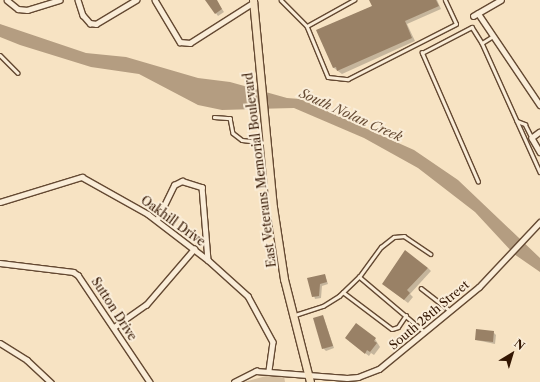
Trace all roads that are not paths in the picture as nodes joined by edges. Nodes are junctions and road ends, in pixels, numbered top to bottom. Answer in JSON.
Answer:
{"nodes":[{"id":1,"x":7,"y":0,"type":"edge"},
{"id":2,"x":59,"y":0,"type":"edge"},
{"id":3,"x":78,"y":0,"type":"edge"},
{"id":4,"x":136,"y":0,"type":"edge"},
{"id":5,"x":155,"y":0,"type":"edge"},
{"id":6,"x":281,"y":0,"type":"edge"},
{"id":7,"x":354,"y":0,"type":"edge"},
{"id":8,"x":445,"y":0,"type":"edge"},
{"id":9,"x":501,"y":0,"type":"edge"},
{"id":10,"x":253,"y":1,"type":"edge"},
{"id":11,"x":478,"y":13,"type":"junction"},
{"id":12,"x":473,"y":16,"type":"dead end"},
{"id":13,"x":307,"y":26,"type":"junction"},
{"id":14,"x":494,"y":35,"type":"junction"},
{"id":15,"x":482,"y":43,"type":"junction"},
{"id":16,"x":0,"y":54,"type":"edge"},
{"id":17,"x":18,"y":73,"type":"dead end"},
{"id":18,"x":540,"y":105,"type":"edge"},
{"id":19,"x":214,"y":117,"type":"dead end"},
{"id":20,"x":517,"y":120,"type":"junction"},
{"id":21,"x":540,"y":132,"type":"edge"},
{"id":22,"x":532,"y":138,"type":"junction"},
{"id":23,"x":266,"y":143,"type":"junction"},
{"id":24,"x":540,"y":152,"type":"edge"},
{"id":25,"x":540,"y":172,"type":"edge"},
{"id":26,"x":478,"y":182,"type":"dead end"},
{"id":27,"x":0,"y":202,"type":"edge"},
{"id":28,"x":157,"y":220,"type":"junction"},
{"id":29,"x":540,"y":222,"type":"edge"},
{"id":30,"x":194,"y":249,"type":"junction"},
{"id":31,"x":431,"y":254,"type":"dead end"},
{"id":32,"x":208,"y":260,"type":"junction"},
{"id":33,"x":0,"y":263,"type":"edge"},
{"id":34,"x":359,"y":277,"type":"junction"},
{"id":35,"x":420,"y":288,"type":"dead end"},
{"id":36,"x":343,"y":292,"type":"junction"},
{"id":37,"x":451,"y":311,"type":"junction"},
{"id":38,"x":292,"y":315,"type":"junction"},
{"id":39,"x":406,"y":315,"type":"junction"},
{"id":40,"x":114,"y":327,"type":"junction"},
{"id":41,"x":425,"y":332,"type":"junction"},
{"id":42,"x":0,"y":343,"type":"edge"},
{"id":43,"x":269,"y":370,"type":"junction"},
{"id":44,"x":308,"y":373,"type":"junction"},
{"id":45,"x":51,"y":382,"type":"edge"},
{"id":46,"x":150,"y":382,"type":"edge"},
{"id":47,"x":234,"y":382,"type":"edge"},
{"id":48,"x":310,"y":382,"type":"edge"}],
"edges":[{"from":1,"to":2,"type":"street"},
{"from":3,"to":4,"type":"street"},
{"from":5,"to":10,"type":"street"},
{"from":6,"to":13,"type":"lane"},
{"from":7,"to":13,"type":"lane"},
{"from":8,"to":13,"type":"lane"},
{"from":9,"to":11,"type":"street"},
{"from":10,"to":23,"type":"main road","name":"East Veterans Memorial Boulevard"},
{"from":11,"to":12,"type":"street"},
{"from":11,"to":14,"type":"street"},
{"from":14,"to":15,"type":"lane"},
{"from":14,"to":18,"type":"street"},
{"from":15,"to":20,"type":"lane"},
{"from":15,"to":26,"type":"lane"},
{"from":16,"to":17,"type":"lane"},
{"from":19,"to":23,"type":"lane"},
{"from":20,"to":22,"type":"lane"},
{"from":20,"to":25,"type":"lane"},
{"from":21,"to":22,"type":"street"},
{"from":22,"to":24,"type":"street"},
{"from":23,"to":38,"type":"main road","name":"East Veterans Memorial Boulevard"},
{"from":27,"to":28,"type":"street","name":"Oakhill Drive"},
{"from":28,"to":30,"type":"street","name":"Oakhill Drive"},
{"from":28,"to":32,"type":"street"},
{"from":29,"to":37,"type":"street","name":"South 28th Street"},
{"from":30,"to":32,"type":"street","name":"Oakhill Drive"},
{"from":30,"to":40,"type":"street"},
{"from":31,"to":34,"type":"lane"},
{"from":32,"to":43,"type":"street","name":"Oakhill Drive"},
{"from":33,"to":40,"type":"street","name":"Sutton Drive"},
{"from":34,"to":36,"type":"lane"},
{"from":34,"to":39,"type":"lane"},
{"from":35,"to":37,"type":"lane"},
{"from":36,"to":38,"type":"lane"},
{"from":36,"to":39,"type":"lane"},
{"from":37,"to":41,"type":"street","name":"South 28th Street"},
{"from":38,"to":44,"type":"main road","name":"East Veterans Memorial Boulevard"},
{"from":39,"to":41,"type":"lane"},
{"from":40,"to":46,"type":"street","name":"Sutton Drive"},
{"from":41,"to":44,"type":"street","name":"South 28th Street"},
{"from":42,"to":45,"type":"street"},
{"from":43,"to":44,"type":"street","name":"South 28th Street"},
{"from":43,"to":47,"type":"street","name":"South 28th Street"},
{"from":44,"to":48,"type":"main road","name":"East Veterans Memorial Boulevard"}]}
